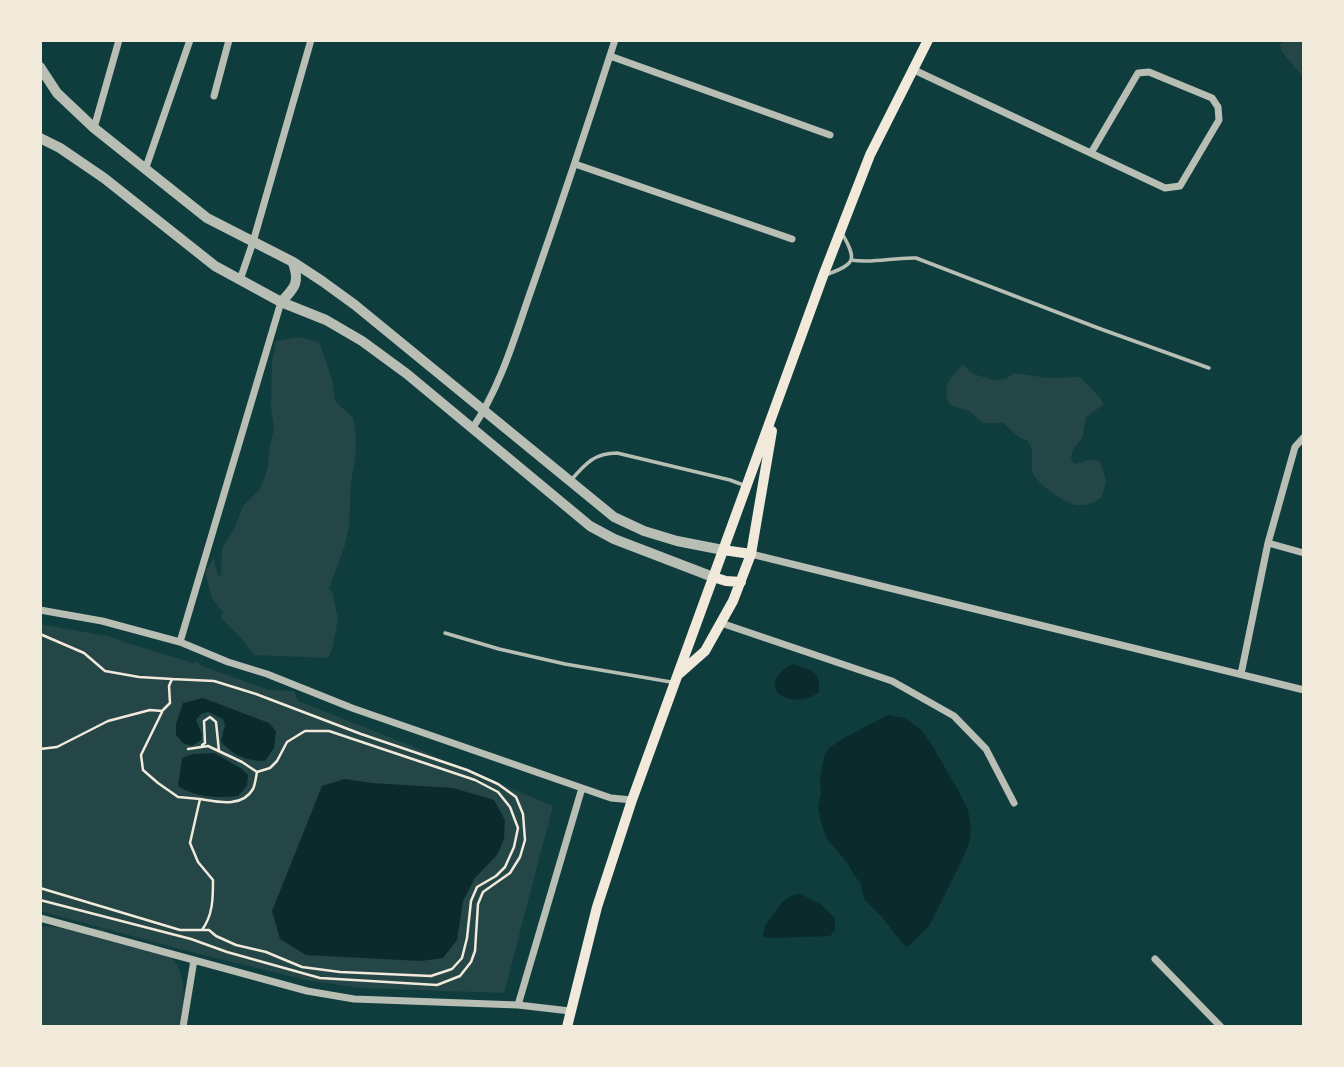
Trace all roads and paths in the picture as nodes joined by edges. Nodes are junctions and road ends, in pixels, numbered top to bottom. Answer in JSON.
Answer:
{"nodes":[{"id":1,"x":119,"y":40,"type":"edge"},
{"id":2,"x":190,"y":40,"type":"edge"},
{"id":3,"x":229,"y":40,"type":"edge"},
{"id":4,"x":311,"y":40,"type":"edge"},
{"id":5,"x":615,"y":40,"type":"edge"},
{"id":6,"x":928,"y":40,"type":"edge"},
{"id":7,"x":610,"y":56,"type":"junction"},
{"id":8,"x":40,"y":67,"type":"edge"},
{"id":9,"x":912,"y":69,"type":"junction"},
{"id":10,"x":214,"y":96,"type":"dead end"},
{"id":11,"x":94,"y":128,"type":"junction"},
{"id":12,"x":830,"y":135,"type":"dead end"},
{"id":13,"x":40,"y":138,"type":"edge"},
{"id":14,"x":1091,"y":153,"type":"junction"},
{"id":15,"x":575,"y":164,"type":"junction"},
{"id":16,"x":145,"y":170,"type":"junction"},
{"id":17,"x":840,"y":230,"type":"junction"},
{"id":18,"x":792,"y":239,"type":"dead end"},
{"id":19,"x":253,"y":242,"type":"junction"},
{"id":20,"x":851,"y":260,"type":"junction"},
{"id":21,"x":293,"y":262,"type":"junction"},
{"id":22,"x":823,"y":276,"type":"junction"},
{"id":23,"x":240,"y":280,"type":"junction"},
{"id":24,"x":281,"y":302,"type":"junction"},
{"id":25,"x":1209,"y":368,"type":"dead end"},
{"id":26,"x":775,"y":407,"type":"junction"},
{"id":27,"x":485,"y":410,"type":"junction"},
{"id":28,"x":472,"y":429,"type":"junction"},
{"id":29,"x":1304,"y":437,"type":"edge"},
{"id":30,"x":570,"y":481,"type":"junction"},
{"id":31,"x":747,"y":486,"type":"junction"},
{"id":32,"x":1268,"y":543,"type":"junction"},
{"id":33,"x":723,"y":550,"type":"junction"},
{"id":34,"x":1304,"y":553,"type":"edge"},
{"id":35,"x":751,"y":554,"type":"junction"},
{"id":36,"x":713,"y":577,"type":"junction"},
{"id":37,"x":741,"y":582,"type":"junction"},
{"id":38,"x":40,"y":610,"type":"edge"},
{"id":39,"x":721,"y":623,"type":"junction"},
{"id":40,"x":444,"y":633,"type":"dead end"},
{"id":41,"x":40,"y":634,"type":"edge"},
{"id":42,"x":180,"y":642,"type":"junction"},
{"id":43,"x":1241,"y":674,"type":"junction"},
{"id":44,"x":172,"y":679,"type":"junction"},
{"id":45,"x":676,"y":679,"type":"junction"},
{"id":46,"x":1304,"y":690,"type":"edge"},
{"id":47,"x":162,"y":711,"type":"junction"},
{"id":48,"x":200,"y":747,"type":"junction"},
{"id":49,"x":40,"y":749,"type":"edge"},
{"id":50,"x":188,"y":749,"type":"dead end"},
{"id":51,"x":219,"y":751,"type":"junction"},
{"id":52,"x":257,"y":772,"type":"junction"},
{"id":53,"x":582,"y":788,"type":"junction"},
{"id":54,"x":200,"y":799,"type":"junction"},
{"id":55,"x":632,"y":800,"type":"junction"},
{"id":56,"x":1014,"y":803,"type":"dead end"},
{"id":57,"x":40,"y":888,"type":"edge"},
{"id":58,"x":40,"y":900,"type":"edge"},
{"id":59,"x":40,"y":918,"type":"edge"},
{"id":60,"x":202,"y":930,"type":"junction"},
{"id":61,"x":1155,"y":959,"type":"dead end"},
{"id":62,"x":194,"y":960,"type":"junction"},
{"id":63,"x":517,"y":1005,"type":"junction"},
{"id":64,"x":570,"y":1011,"type":"junction"},
{"id":65,"x":183,"y":1027,"type":"edge"},
{"id":66,"x":567,"y":1027,"type":"edge"},
{"id":67,"x":1221,"y":1027,"type":"edge"}],
"edges":[{"from":1,"to":11,"type":"street"},
{"from":2,"to":16,"type":"street"},
{"from":3,"to":10,"type":"street"},
{"from":4,"to":19,"type":"street"},
{"from":5,"to":7,"type":"street"},
{"from":6,"to":9,"type":"main road"},
{"from":7,"to":12,"type":"street"},
{"from":7,"to":15,"type":"street"},
{"from":8,"to":11,"type":"street"},
{"from":9,"to":14,"type":"street"},
{"from":9,"to":17,"type":"main road"},
{"from":11,"to":16,"type":"street"},
{"from":13,"to":23,"type":"street"},
{"from":14,"to":14,"type":"street"},
{"from":15,"to":18,"type":"street"},
{"from":15,"to":27,"type":"street"},
{"from":16,"to":19,"type":"street"},
{"from":17,"to":20,"type":"lane"},
{"from":17,"to":22,"type":"main road"},
{"from":19,"to":21,"type":"street"},
{"from":19,"to":23,"type":"street"},
{"from":20,"to":22,"type":"lane"},
{"from":20,"to":25,"type":"lane"},
{"from":21,"to":24,"type":"street"},
{"from":21,"to":27,"type":"street"},
{"from":22,"to":26,"type":"main road"},
{"from":23,"to":24,"type":"street"},
{"from":24,"to":28,"type":"street"},
{"from":24,"to":42,"type":"street"},
{"from":26,"to":31,"type":"main road"},
{"from":26,"to":35,"type":"main road"},
{"from":27,"to":28,"type":"street"},
{"from":27,"to":30,"type":"street"},
{"from":28,"to":36,"type":"street"},
{"from":29,"to":32,"type":"street"},
{"from":30,"to":31,"type":"lane"},
{"from":30,"to":33,"type":"street"},
{"from":31,"to":33,"type":"main road"},
{"from":32,"to":34,"type":"street"},
{"from":32,"to":43,"type":"street"},
{"from":33,"to":35,"type":"main road"},
{"from":33,"to":36,"type":"main road"},
{"from":35,"to":37,"type":"main road"},
{"from":35,"to":43,"type":"street"},
{"from":36,"to":37,"type":"main road"},
{"from":36,"to":45,"type":"main road"},
{"from":37,"to":39,"type":"main road"},
{"from":38,"to":42,"type":"street"},
{"from":39,"to":45,"type":"main road"},
{"from":39,"to":56,"type":"street"},
{"from":40,"to":45,"type":"lane"},
{"from":41,"to":44,"type":"path"},
{"from":42,"to":53,"type":"street"},
{"from":43,"to":46,"type":"street"},
{"from":44,"to":47,"type":"path"},
{"from":44,"to":58,"type":"path"},
{"from":45,"to":55,"type":"main road"},
{"from":47,"to":49,"type":"path"},
{"from":47,"to":54,"type":"path"},
{"from":48,"to":50,"type":"path"},
{"from":48,"to":51,"type":"path"},
{"from":48,"to":51,"type":"path"},
{"from":51,"to":52,"type":"path"},
{"from":52,"to":54,"type":"path"},
{"from":52,"to":60,"type":"path"},
{"from":53,"to":55,"type":"street"},
{"from":53,"to":63,"type":"street"},
{"from":54,"to":60,"type":"path"},
{"from":55,"to":64,"type":"main road"},
{"from":57,"to":60,"type":"path"},
{"from":59,"to":62,"type":"street"},
{"from":61,"to":67,"type":"street"},
{"from":62,"to":63,"type":"street"},
{"from":62,"to":65,"type":"street"},
{"from":63,"to":64,"type":"street"},
{"from":64,"to":66,"type":"main road"}]}
